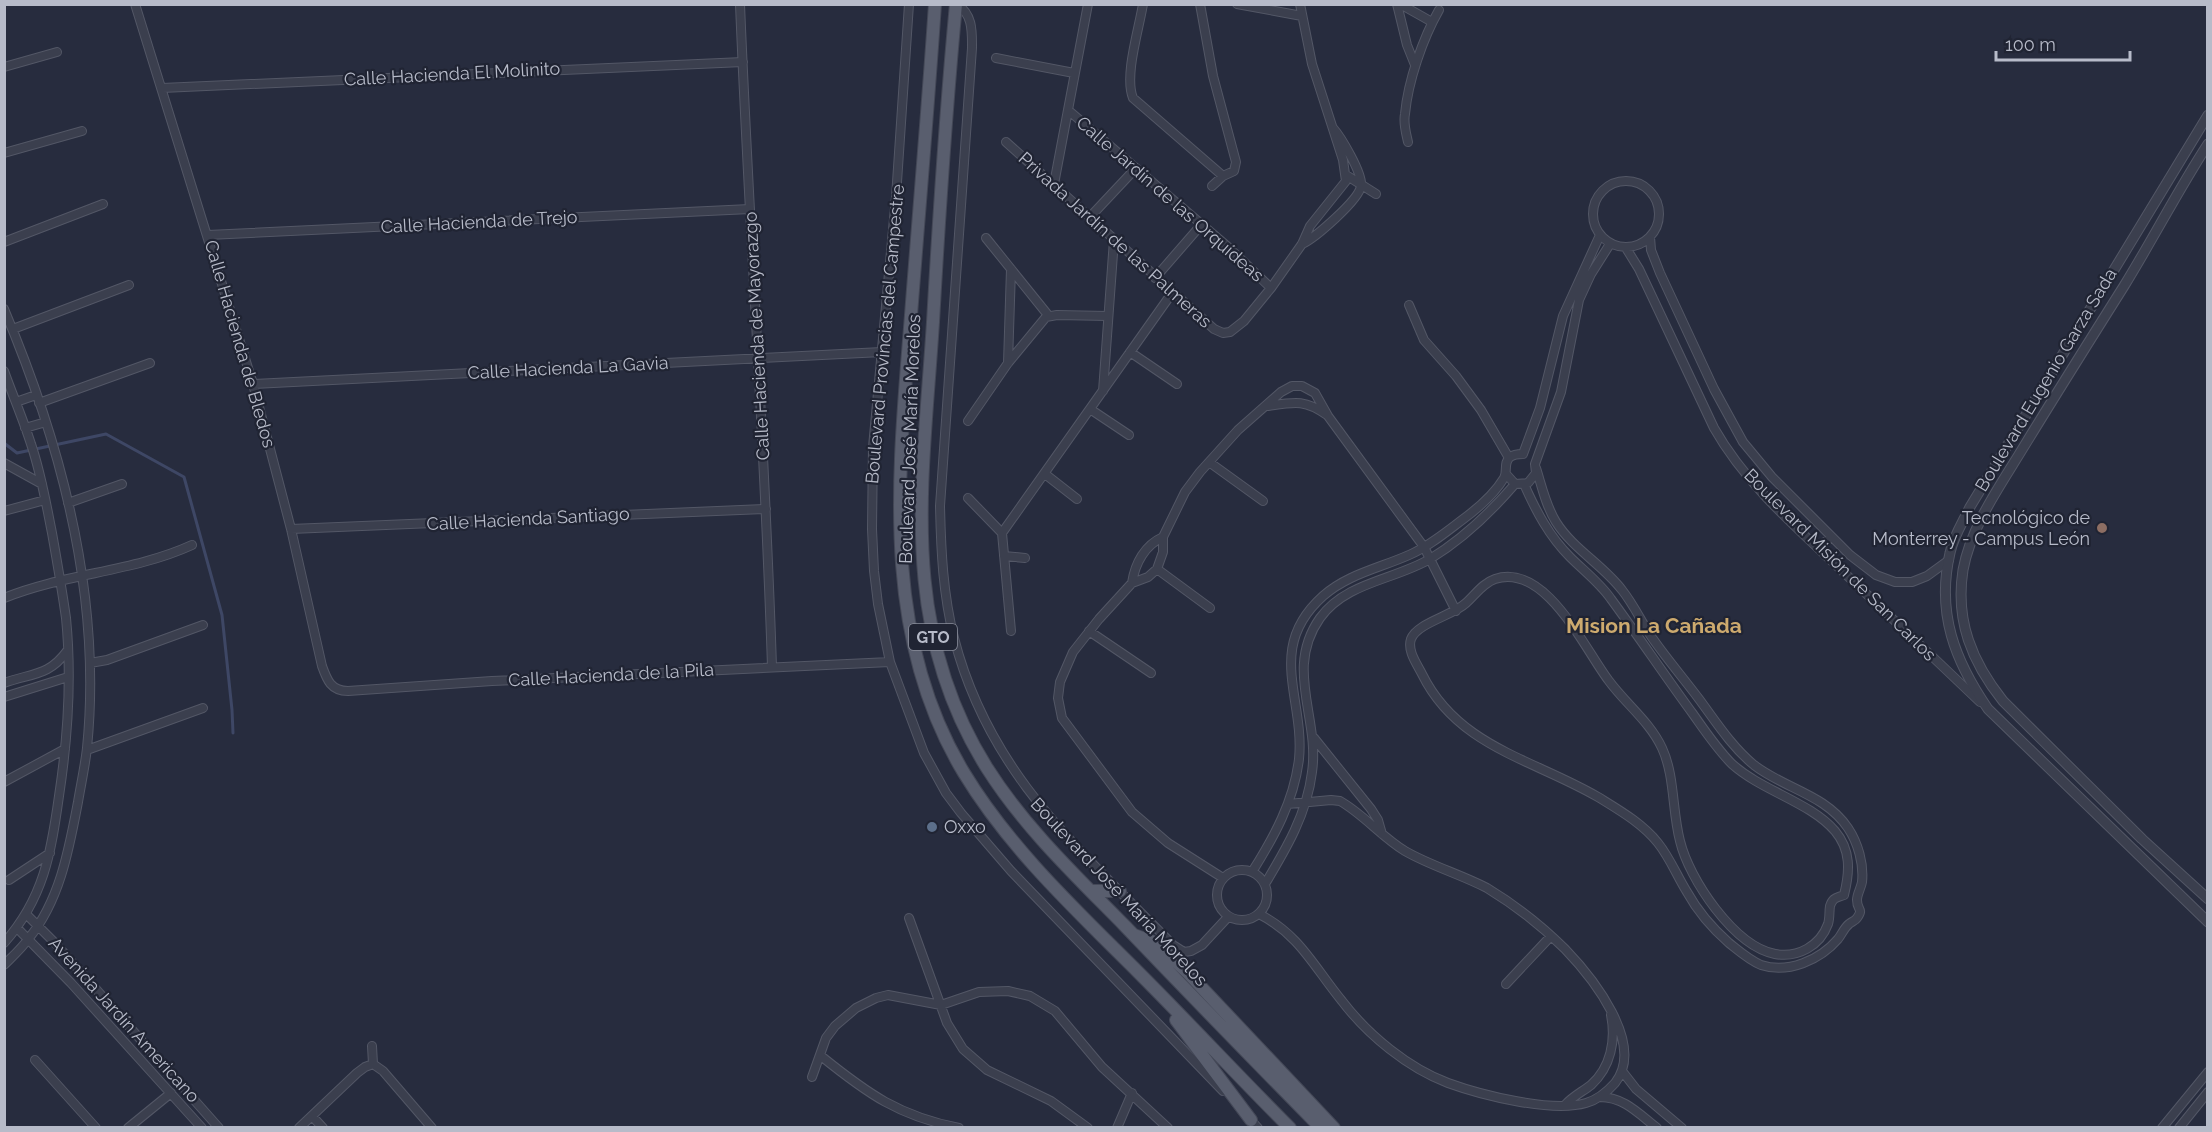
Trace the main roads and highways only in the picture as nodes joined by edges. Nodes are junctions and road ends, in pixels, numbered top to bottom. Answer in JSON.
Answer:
{"nodes":[{"id":1,"x":935,"y":4,"type":"edge"},
{"id":2,"x":957,"y":4,"type":"edge"},
{"id":3,"x":1091,"y":891,"type":"junction"},
{"id":4,"x":1120,"y":891,"type":"road end"},
{"id":5,"x":1133,"y":934,"type":"junction"},
{"id":6,"x":1144,"y":978,"type":"junction"},
{"id":7,"x":1255,"y":1124,"type":"edge"},
{"id":8,"x":1290,"y":1128,"type":"edge"},
{"id":9,"x":1321,"y":1128,"type":"edge"},
{"id":10,"x":1334,"y":1128,"type":"edge"}],
"edges":[{"from":1,"to":6,"type":"main road","name":"Boulevard José María Morelos","number":"GTO"},
{"from":2,"to":3,"type":"main road","name":"Boulevard José María Morelos","number":"GTO"},
{"from":3,"to":4,"type":"main road"},
{"from":3,"to":5,"type":"main road","name":"Boulevard José María Morelos","number":"GTO"},
{"from":5,"to":9,"type":"main road","name":"Boulevard José María Morelos","number":"GTO"},
{"from":5,"to":10,"type":"main road"},
{"from":6,"to":7,"type":"main road"},
{"from":6,"to":8,"type":"main road","name":"Boulevard José María Morelos","number":"GTO"}]}
